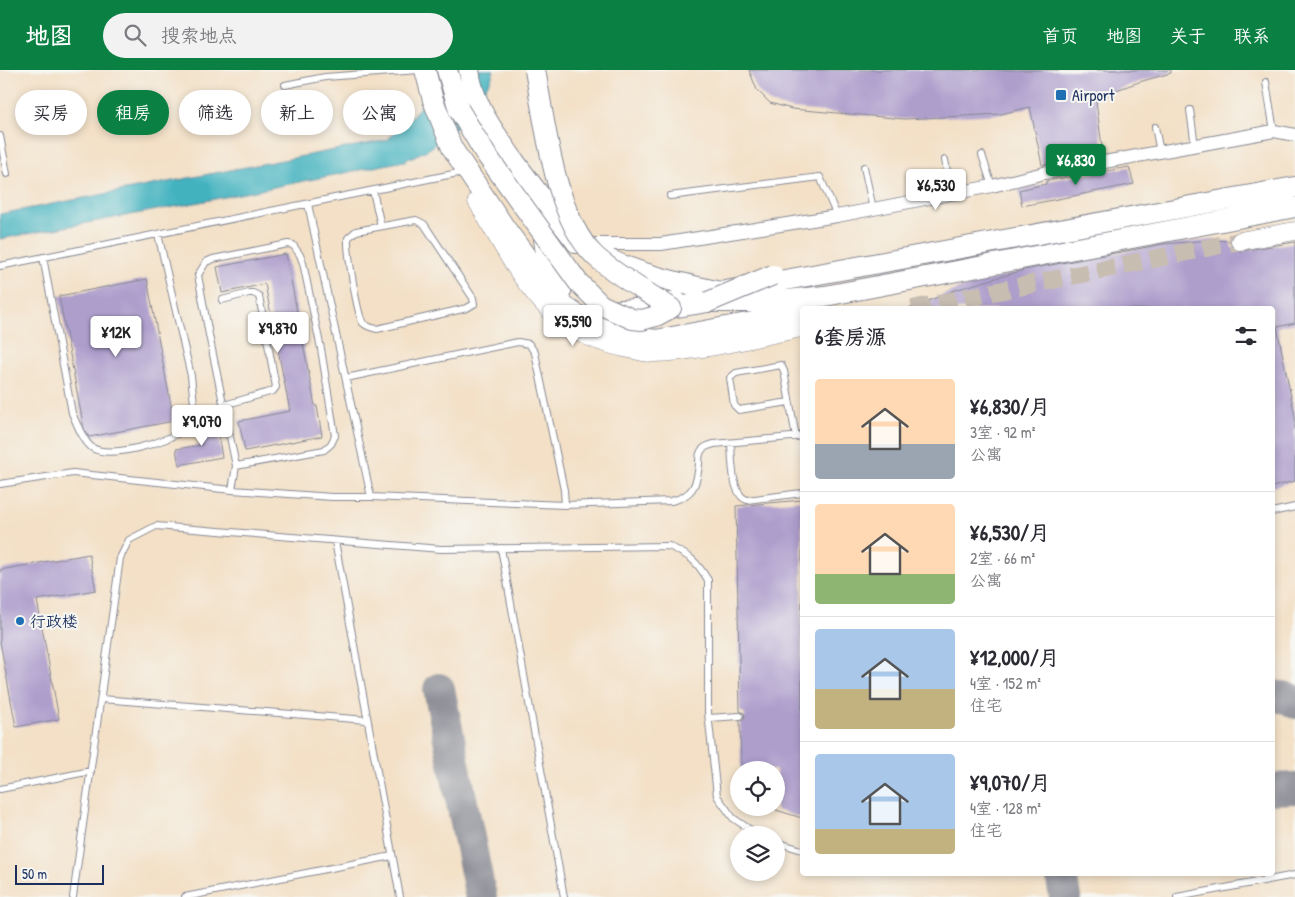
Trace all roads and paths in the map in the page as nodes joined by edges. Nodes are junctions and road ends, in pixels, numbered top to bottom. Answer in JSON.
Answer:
{"nodes":[{"id":1,"x":419,"y":70,"type":"edge"},
{"id":2,"x":425,"y":70,"type":"edge"},
{"id":3,"x":447,"y":70,"type":"edge"},
{"id":4,"x":469,"y":70,"type":"edge"},
{"id":5,"x":535,"y":70,"type":"edge"},
{"id":6,"x":1266,"y":82,"type":"dead end"},
{"id":7,"x":285,"y":85,"type":"dead end"},
{"id":8,"x":1190,"y":110,"type":"dead end"},
{"id":9,"x":1155,"y":127,"type":"dead end"},
{"id":10,"x":1274,"y":131,"type":"junction"},
{"id":11,"x":1294,"y":134,"type":"edge"},
{"id":12,"x":0,"y":136,"type":"edge"},
{"id":13,"x":1195,"y":146,"type":"junction"},
{"id":14,"x":452,"y":148,"type":"junction"},
{"id":15,"x":1160,"y":153,"type":"junction"},
{"id":16,"x":982,"y":155,"type":"dead end"},
{"id":17,"x":945,"y":160,"type":"dead end"},
{"id":18,"x":864,"y":168,"type":"dead end"},
{"id":19,"x":463,"y":172,"type":"junction"},
{"id":20,"x":1295,"y":173,"type":"edge"},
{"id":21,"x":6,"y":174,"type":"dead end"},
{"id":22,"x":992,"y":186,"type":"junction"},
{"id":23,"x":1295,"y":187,"type":"edge"},
{"id":24,"x":373,"y":191,"type":"junction"},
{"id":25,"x":951,"y":194,"type":"junction"},
{"id":26,"x":670,"y":196,"type":"dead end"},
{"id":27,"x":308,"y":204,"type":"junction"},
{"id":28,"x":547,"y":204,"type":"junction"},
{"id":29,"x":1295,"y":207,"type":"edge"},
{"id":30,"x":873,"y":209,"type":"junction"},
{"id":31,"x":1295,"y":213,"type":"edge"},
{"id":32,"x":837,"y":216,"type":"junction"},
{"id":33,"x":380,"y":226,"type":"junction"},
{"id":34,"x":1295,"y":231,"type":"edge"},
{"id":35,"x":158,"y":234,"type":"junction"},
{"id":36,"x":1240,"y":241,"type":"tunnel mouth"},
{"id":37,"x":578,"y":244,"type":"junction"},
{"id":38,"x":43,"y":257,"type":"junction"},
{"id":39,"x":0,"y":266,"type":"edge"},
{"id":40,"x":714,"y":297,"type":"junction"},
{"id":41,"x":222,"y":300,"type":"dead end"},
{"id":42,"x":843,"y":306,"type":"edge"},
{"id":43,"x":671,"y":308,"type":"junction"},
{"id":44,"x":571,"y":310,"type":"junction"},
{"id":45,"x":800,"y":313,"type":"edge"},
{"id":46,"x":800,"y":328,"type":"edge"},
{"id":47,"x":346,"y":378,"type":"junction"},
{"id":48,"x":789,"y":402,"type":"junction"},
{"id":49,"x":224,"y":404,"type":"junction"},
{"id":50,"x":799,"y":436,"type":"edge"},
{"id":51,"x":731,"y":442,"type":"junction"},
{"id":52,"x":236,"y":466,"type":"junction"},
{"id":53,"x":0,"y":484,"type":"edge"},
{"id":54,"x":232,"y":490,"type":"junction"},
{"id":55,"x":800,"y":493,"type":"edge"},
{"id":56,"x":371,"y":497,"type":"junction"},
{"id":57,"x":565,"y":505,"type":"junction"},
{"id":58,"x":1295,"y":508,"type":"edge"},
{"id":59,"x":1275,"y":511,"type":"edge"},
{"id":60,"x":335,"y":540,"type":"junction"},
{"id":61,"x":501,"y":548,"type":"junction"},
{"id":62,"x":101,"y":699,"type":"junction"},
{"id":63,"x":740,"y":716,"type":"dead end"},
{"id":64,"x":709,"y":718,"type":"junction"},
{"id":65,"x":368,"y":720,"type":"junction"},
{"id":66,"x":91,"y":771,"type":"junction"},
{"id":67,"x":0,"y":789,"type":"edge"},
{"id":68,"x":744,"y":826,"type":"edge"},
{"id":69,"x":785,"y":845,"type":"edge"},
{"id":70,"x":800,"y":849,"type":"edge"},
{"id":71,"x":392,"y":856,"type":"junction"},
{"id":72,"x":1295,"y":875,"type":"edge"},
{"id":73,"x":73,"y":897,"type":"edge"},
{"id":74,"x":185,"y":897,"type":"edge"},
{"id":75,"x":400,"y":897,"type":"edge"},
{"id":76,"x":564,"y":897,"type":"edge"},
{"id":77,"x":1177,"y":897,"type":"edge"}],
"edges":[{"from":1,"to":7,"type":"lane"},
{"from":2,"to":14,"type":"main road"},
{"from":3,"to":43,"type":"main road","bridge":true},
{"from":4,"to":28,"type":"main road"},
{"from":5,"to":43,"type":"main road","bridge":true},
{"from":6,"to":10,"type":"lane"},
{"from":8,"to":13,"type":"lane"},
{"from":9,"to":15,"type":"lane"},
{"from":10,"to":11,"type":"street"},
{"from":10,"to":13,"type":"street"},
{"from":12,"to":21,"type":"lane"},
{"from":13,"to":15,"type":"street"},
{"from":14,"to":19,"type":"main road"},
{"from":14,"to":44,"type":"main road"},
{"from":15,"to":22,"type":"street"},
{"from":16,"to":22,"type":"lane"},
{"from":17,"to":25,"type":"lane"},
{"from":18,"to":30,"type":"lane"},
{"from":19,"to":24,"type":"lane"},
{"from":19,"to":46,"type":"main road"},
{"from":20,"to":40,"type":"main road","bridge":true},
{"from":22,"to":25,"type":"street"},
{"from":23,"to":40,"type":"main road"},
{"from":24,"to":27,"type":"lane"},
{"from":24,"to":33,"type":"lane"},
{"from":25,"to":30,"type":"street"},
{"from":26,"to":32,"type":"lane"},
{"from":27,"to":35,"type":"lane"},
{"from":27,"to":47,"type":"lane"},
{"from":28,"to":37,"type":"main road"},
{"from":28,"to":44,"type":"main road"},
{"from":29,"to":40,"type":"main road"},
{"from":30,"to":32,"type":"street"},
{"from":31,"to":42,"type":"main road"},
{"from":32,"to":37,"type":"street"},
{"from":33,"to":33,"type":"lane"},
{"from":34,"to":36,"type":"main road"},
{"from":35,"to":38,"type":"lane"},
{"from":35,"to":38,"type":"lane"},
{"from":37,"to":40,"type":"main road"},
{"from":38,"to":39,"type":"lane"},
{"from":40,"to":43,"type":"main road"},
{"from":40,"to":44,"type":"main road"},
{"from":41,"to":49,"type":"lane"},
{"from":44,"to":45,"type":"main road"},
{"from":47,"to":56,"type":"lane"},
{"from":47,"to":57,"type":"lane"},
{"from":48,"to":48,"type":"lane"},
{"from":48,"to":50,"type":"lane"},
{"from":49,"to":52,"type":"lane"},
{"from":49,"to":52,"type":"lane"},
{"from":50,"to":51,"type":"lane"},
{"from":51,"to":55,"type":"lane"},
{"from":51,"to":57,"type":"lane"},
{"from":52,"to":54,"type":"lane"},
{"from":53,"to":54,"type":"lane"},
{"from":54,"to":56,"type":"lane"},
{"from":56,"to":57,"type":"lane"},
{"from":58,"to":59,"type":"lane"},
{"from":60,"to":61,"type":"lane"},
{"from":60,"to":62,"type":"lane"},
{"from":60,"to":65,"type":"lane"},
{"from":61,"to":64,"type":"lane"},
{"from":61,"to":76,"type":"lane"},
{"from":62,"to":65,"type":"lane"},
{"from":62,"to":66,"type":"lane"},
{"from":63,"to":64,"type":"lane"},
{"from":64,"to":68,"type":"lane"},
{"from":65,"to":71,"type":"lane"},
{"from":66,"to":67,"type":"lane"},
{"from":66,"to":73,"type":"lane"},
{"from":69,"to":70,"type":"lane"},
{"from":71,"to":74,"type":"lane"},
{"from":71,"to":75,"type":"lane"},
{"from":72,"to":77,"type":"lane"}]}
